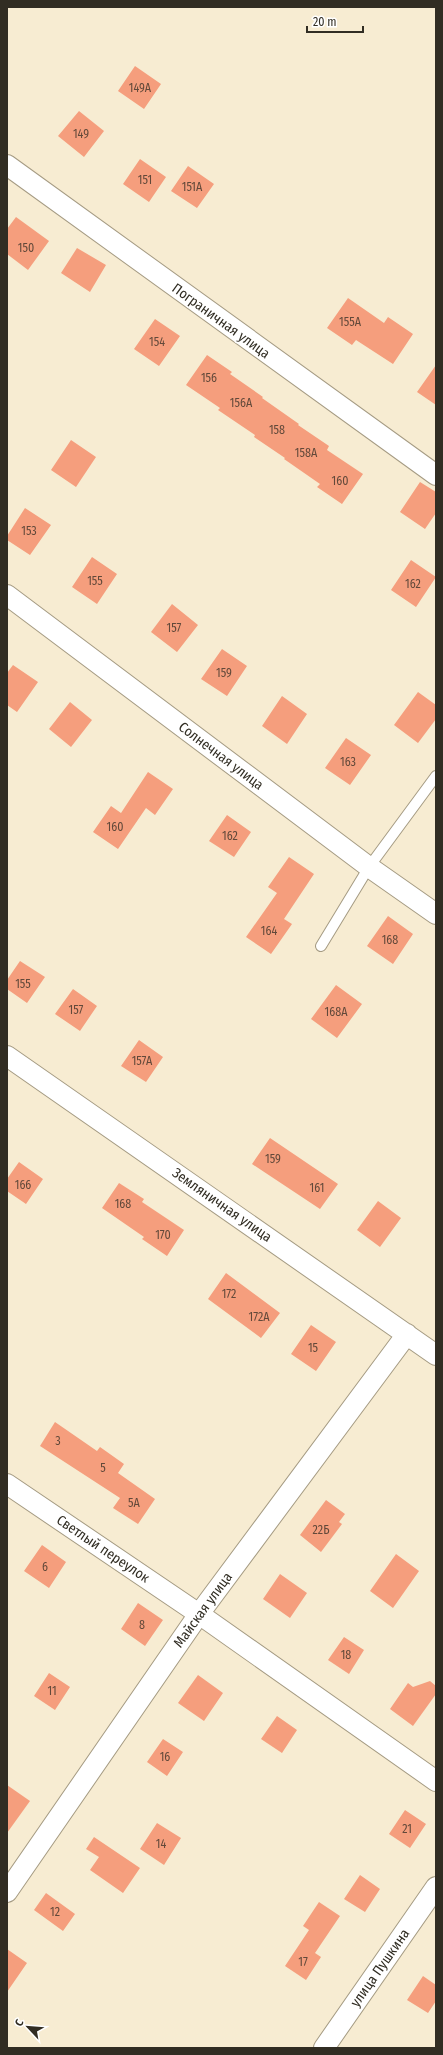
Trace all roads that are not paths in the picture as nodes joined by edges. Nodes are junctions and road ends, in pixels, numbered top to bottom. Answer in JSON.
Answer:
{"nodes":[{"id":1,"x":7,"y":166,"type":"edge"},
{"id":2,"x":436,"y":475,"type":"edge"},
{"id":3,"x":7,"y":595,"type":"edge"},
{"id":4,"x":436,"y":776,"type":"edge"},
{"id":5,"x":369,"y":867,"type":"junction"},
{"id":6,"x":436,"y":914,"type":"edge"},
{"id":7,"x":321,"y":946,"type":"dead end"},
{"id":8,"x":7,"y":1056,"type":"edge"},
{"id":9,"x":407,"y":1334,"type":"junction"},
{"id":10,"x":436,"y":1354,"type":"edge"},
{"id":11,"x":7,"y":1484,"type":"edge"},
{"id":12,"x":199,"y":1614,"type":"junction"},
{"id":13,"x":436,"y":1780,"type":"edge"},
{"id":14,"x":436,"y":1887,"type":"edge"},
{"id":15,"x":7,"y":1892,"type":"edge"},
{"id":16,"x":324,"y":2048,"type":"edge"}],
"edges":[{"from":1,"to":2,"type":"street","name":"Пограничная улица"},
{"from":3,"to":5,"type":"street","name":"Солнечная улица"},
{"from":4,"to":5,"type":"lane"},
{"from":5,"to":6,"type":"street","name":"Солнечная улица"},
{"from":5,"to":7,"type":"lane"},
{"from":8,"to":9,"type":"street","name":"Земляничная улица"},
{"from":9,"to":10,"type":"street","name":"Земляничная улица"},
{"from":9,"to":12,"type":"street","name":"Майская улица"},
{"from":11,"to":12,"type":"street","name":"Светлый переулок"},
{"from":12,"to":13,"type":"street","name":"Светлый переулок"},
{"from":12,"to":15,"type":"street","name":"Майская улица"},
{"from":14,"to":16,"type":"street","name":"улица Пушкина"}]}
